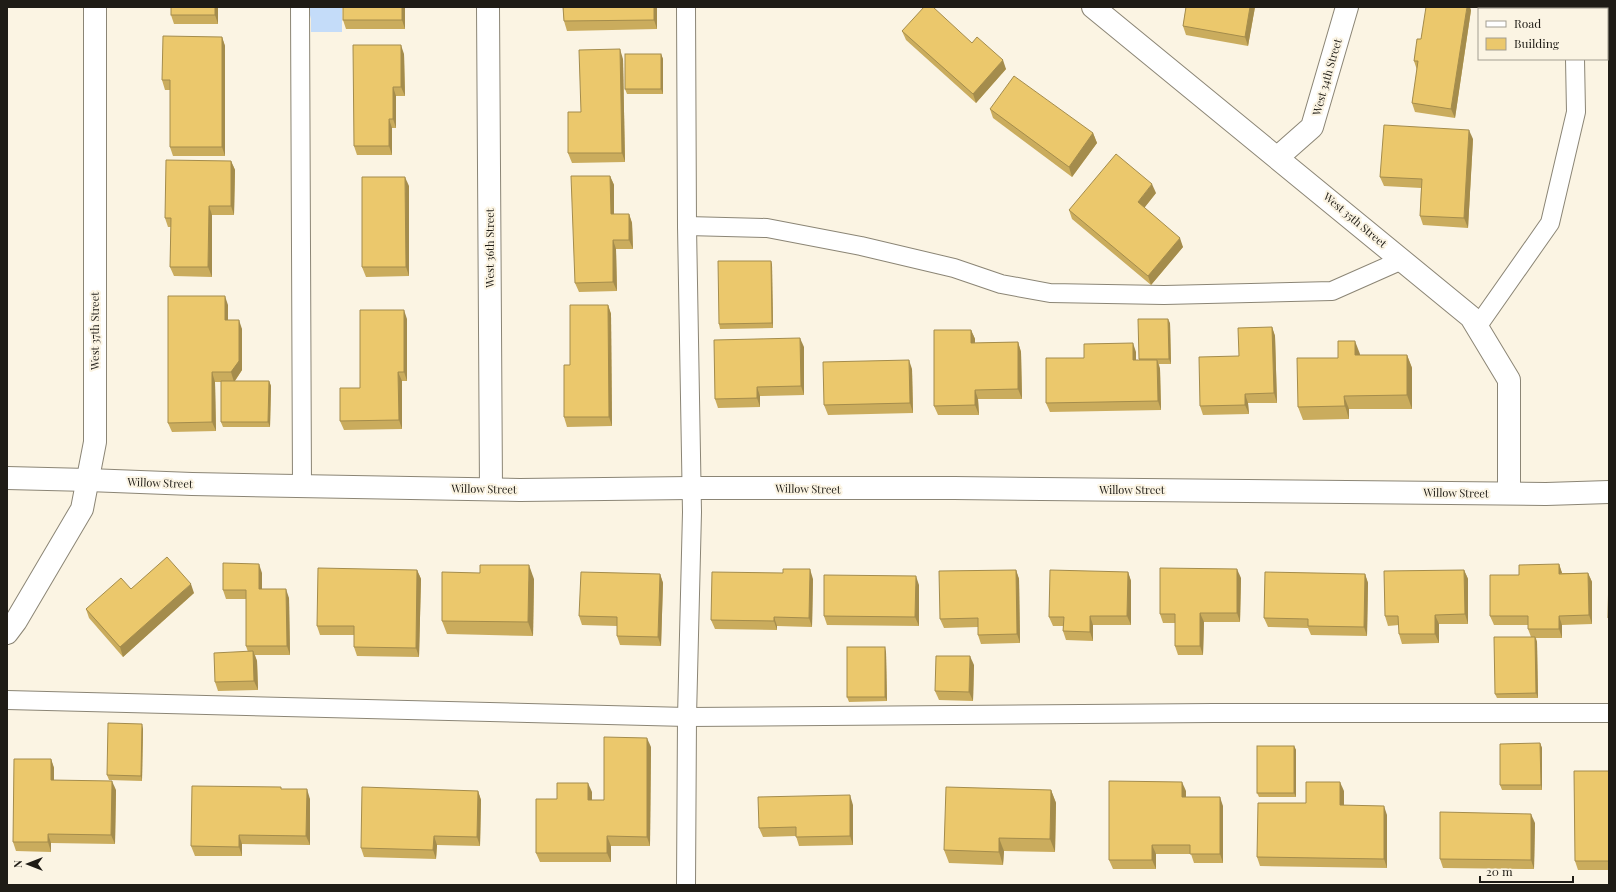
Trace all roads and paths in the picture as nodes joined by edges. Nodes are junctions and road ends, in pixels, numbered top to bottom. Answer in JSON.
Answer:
{"nodes":[{"id":1,"x":95,"y":7,"type":"edge"},
{"id":2,"x":300,"y":7,"type":"edge"},
{"id":3,"x":488,"y":7,"type":"edge"},
{"id":4,"x":686,"y":7,"type":"edge"},
{"id":5,"x":1093,"y":7,"type":"edge"},
{"id":6,"x":1347,"y":7,"type":"edge"},
{"id":7,"x":1575,"y":60,"type":"edge"},
{"id":8,"x":1278,"y":157,"type":"junction"},
{"id":9,"x":687,"y":226,"type":"junction"},
{"id":10,"x":1402,"y":260,"type":"junction"},
{"id":11,"x":1477,"y":327,"type":"junction"},
{"id":12,"x":7,"y":478,"type":"edge"},
{"id":13,"x":88,"y":480,"type":"junction"},
{"id":14,"x":302,"y":486,"type":"junction"},
{"id":15,"x":690,"y":488,"type":"junction"},
{"id":16,"x":491,"y":489,"type":"junction"},
{"id":17,"x":1609,"y":492,"type":"edge"},
{"id":18,"x":1509,"y":493,"type":"junction"},
{"id":19,"x":7,"y":633,"type":"edge"},
{"id":20,"x":7,"y":700,"type":"edge"},
{"id":21,"x":1609,"y":713,"type":"edge"},
{"id":22,"x":686,"y":717,"type":"junction"},
{"id":23,"x":686,"y":885,"type":"edge"}],
"edges":[{"from":1,"to":13,"type":"street","name":"West 37th Street"},
{"from":2,"to":14,"type":"lane"},
{"from":3,"to":16,"type":"street","name":"West 36th Street"},
{"from":4,"to":9,"type":"lane"},
{"from":5,"to":8,"type":"street","name":"West 35th Street"},
{"from":6,"to":8,"type":"street","name":"West 34th Street"},
{"from":7,"to":11,"type":"lane"},
{"from":8,"to":10,"type":"street","name":"West 35th Street"},
{"from":9,"to":10,"type":"lane"},
{"from":9,"to":15,"type":"lane"},
{"from":10,"to":11,"type":"street","name":"West 35th Street"},
{"from":11,"to":18,"type":"street","name":"West 35th Street"},
{"from":12,"to":13,"type":"street","name":"Willow Street"},
{"from":13,"to":14,"type":"street","name":"Willow Street"},
{"from":13,"to":19,"type":"street","name":"West 37th Street"},
{"from":14,"to":16,"type":"street","name":"Willow Street"},
{"from":15,"to":16,"type":"street","name":"Willow Street"},
{"from":15,"to":18,"type":"street","name":"Willow Street"},
{"from":15,"to":22,"type":"lane"},
{"from":17,"to":18,"type":"street","name":"Willow Street"},
{"from":20,"to":22,"type":"lane"},
{"from":21,"to":22,"type":"lane"},
{"from":22,"to":23,"type":"lane"}]}
